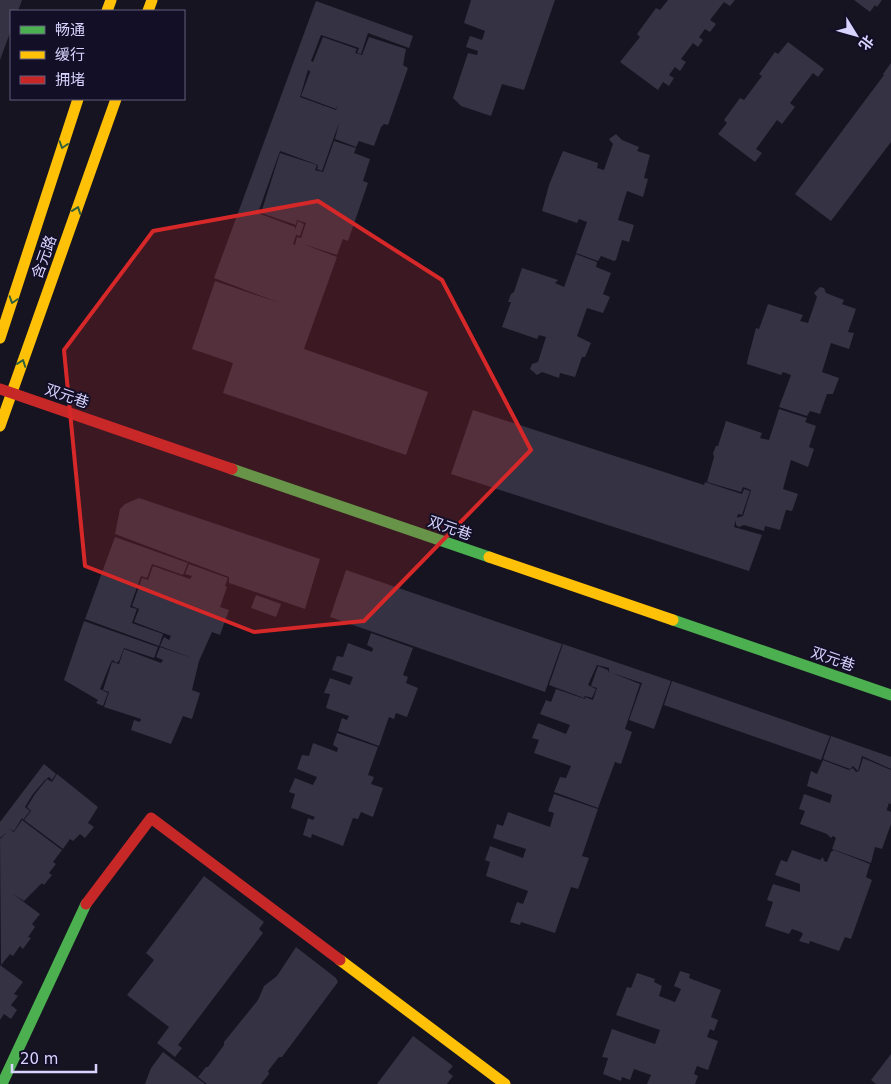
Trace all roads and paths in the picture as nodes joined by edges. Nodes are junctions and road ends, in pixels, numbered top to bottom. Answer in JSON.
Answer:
{"nodes":[{"id":1,"x":78,"y":100,"type":"edge"},
{"id":2,"x":116,"y":100,"type":"edge"},
{"id":3,"x":0,"y":338,"type":"edge"},
{"id":4,"x":0,"y":389,"type":"edge"},
{"id":5,"x":12,"y":393,"type":"junction"},
{"id":6,"x":0,"y":426,"type":"edge"},
{"id":7,"x":891,"y":695,"type":"edge"},
{"id":8,"x":2,"y":1084,"type":"edge"},
{"id":9,"x":505,"y":1084,"type":"edge"}],
"edges":[{"from":1,"to":3,"type":"street","name":"含元路","one_way":true},
{"from":5,"to":2,"type":"street","name":"含元路","one_way":true},
{"from":4,"to":5,"type":"street","name":"双元巷"},
{"from":5,"to":6,"type":"street","name":"含元路"},
{"from":5,"to":7,"type":"street","name":"双元巷"},
{"from":8,"to":9,"type":"street"}]}
